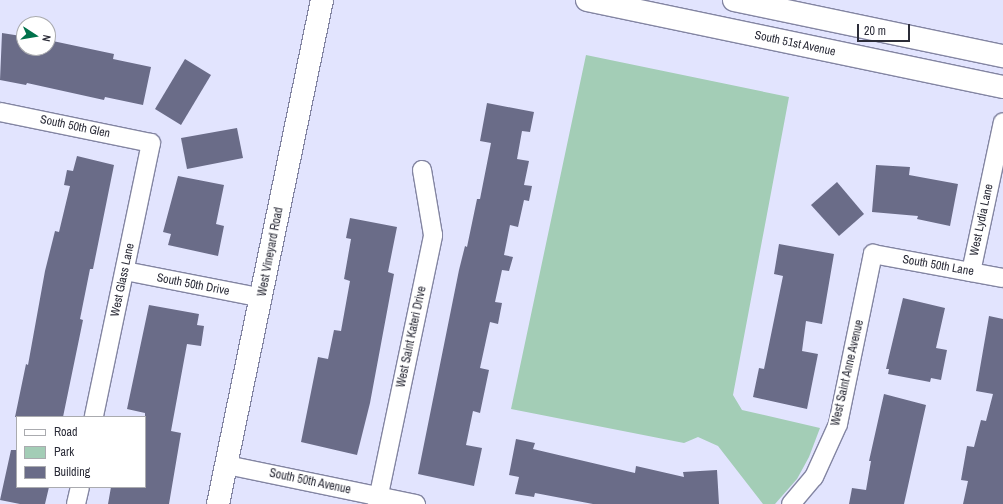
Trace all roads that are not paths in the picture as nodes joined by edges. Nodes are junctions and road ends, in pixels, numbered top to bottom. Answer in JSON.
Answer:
{"nodes":[{"id":1,"x":322,"y":0,"type":"edge"},
{"id":2,"x":587,"y":0,"type":"edge"},
{"id":3,"x":734,"y":0,"type":"edge"},
{"id":4,"x":1003,"y":56,"type":"edge"},
{"id":5,"x":1003,"y":87,"type":"edge"},
{"id":6,"x":0,"y":112,"type":"edge"},
{"id":7,"x":1003,"y":122,"type":"edge"},
{"id":8,"x":151,"y":143,"type":"joint"},
{"id":9,"x":422,"y":170,"type":"dead end"},
{"id":10,"x":873,"y":254,"type":"joint"},
{"id":11,"x":125,"y":271,"type":"junction"},
{"id":12,"x":971,"y":272,"type":"junction"},
{"id":13,"x":1003,"y":278,"type":"edge"},
{"id":14,"x":262,"y":298,"type":"junction"},
{"id":15,"x":94,"y":416,"type":"edge"},
{"id":16,"x":227,"y":465,"type":"junction"},
{"id":17,"x":80,"y":488,"type":"edge"},
{"id":18,"x":378,"y":500,"type":"edge"},
{"id":19,"x":76,"y":504,"type":"edge"},
{"id":20,"x":218,"y":504,"type":"edge"},
{"id":21,"x":416,"y":504,"type":"edge"},
{"id":22,"x":791,"y":504,"type":"edge"}],
"edges":[{"from":1,"to":14,"type":"main road","name":"West Vineyard Road"},
{"from":2,"to":5,"type":"main road","name":"South 51st Avenue"},
{"from":3,"to":4,"type":"main road"},
{"from":6,"to":8,"type":"street","name":"South 50th Glen"},
{"from":7,"to":12,"type":"street","name":"West Lydia Lane"},
{"from":8,"to":11,"type":"street","name":"West Glass Lane"},
{"from":9,"to":18,"type":"street","name":"West Saint Kateri Drive"},
{"from":10,"to":12,"type":"street","name":"South 50th Lane"},
{"from":10,"to":22,"type":"street","name":"West Saint Anne Avenue"},
{"from":11,"to":14,"type":"street","name":"South 50th Drive"},
{"from":11,"to":15,"type":"street","name":"West Glass Lane"},
{"from":12,"to":13,"type":"street","name":"South 50th Lane"},
{"from":14,"to":16,"type":"main road","name":"West Vineyard Road"},
{"from":16,"to":18,"type":"street","name":"South 50th Avenue"},
{"from":16,"to":20,"type":"main road","name":"West Vineyard Road"},
{"from":17,"to":19,"type":"street"},
{"from":18,"to":21,"type":"street","name":"South 50th Avenue"}]}
